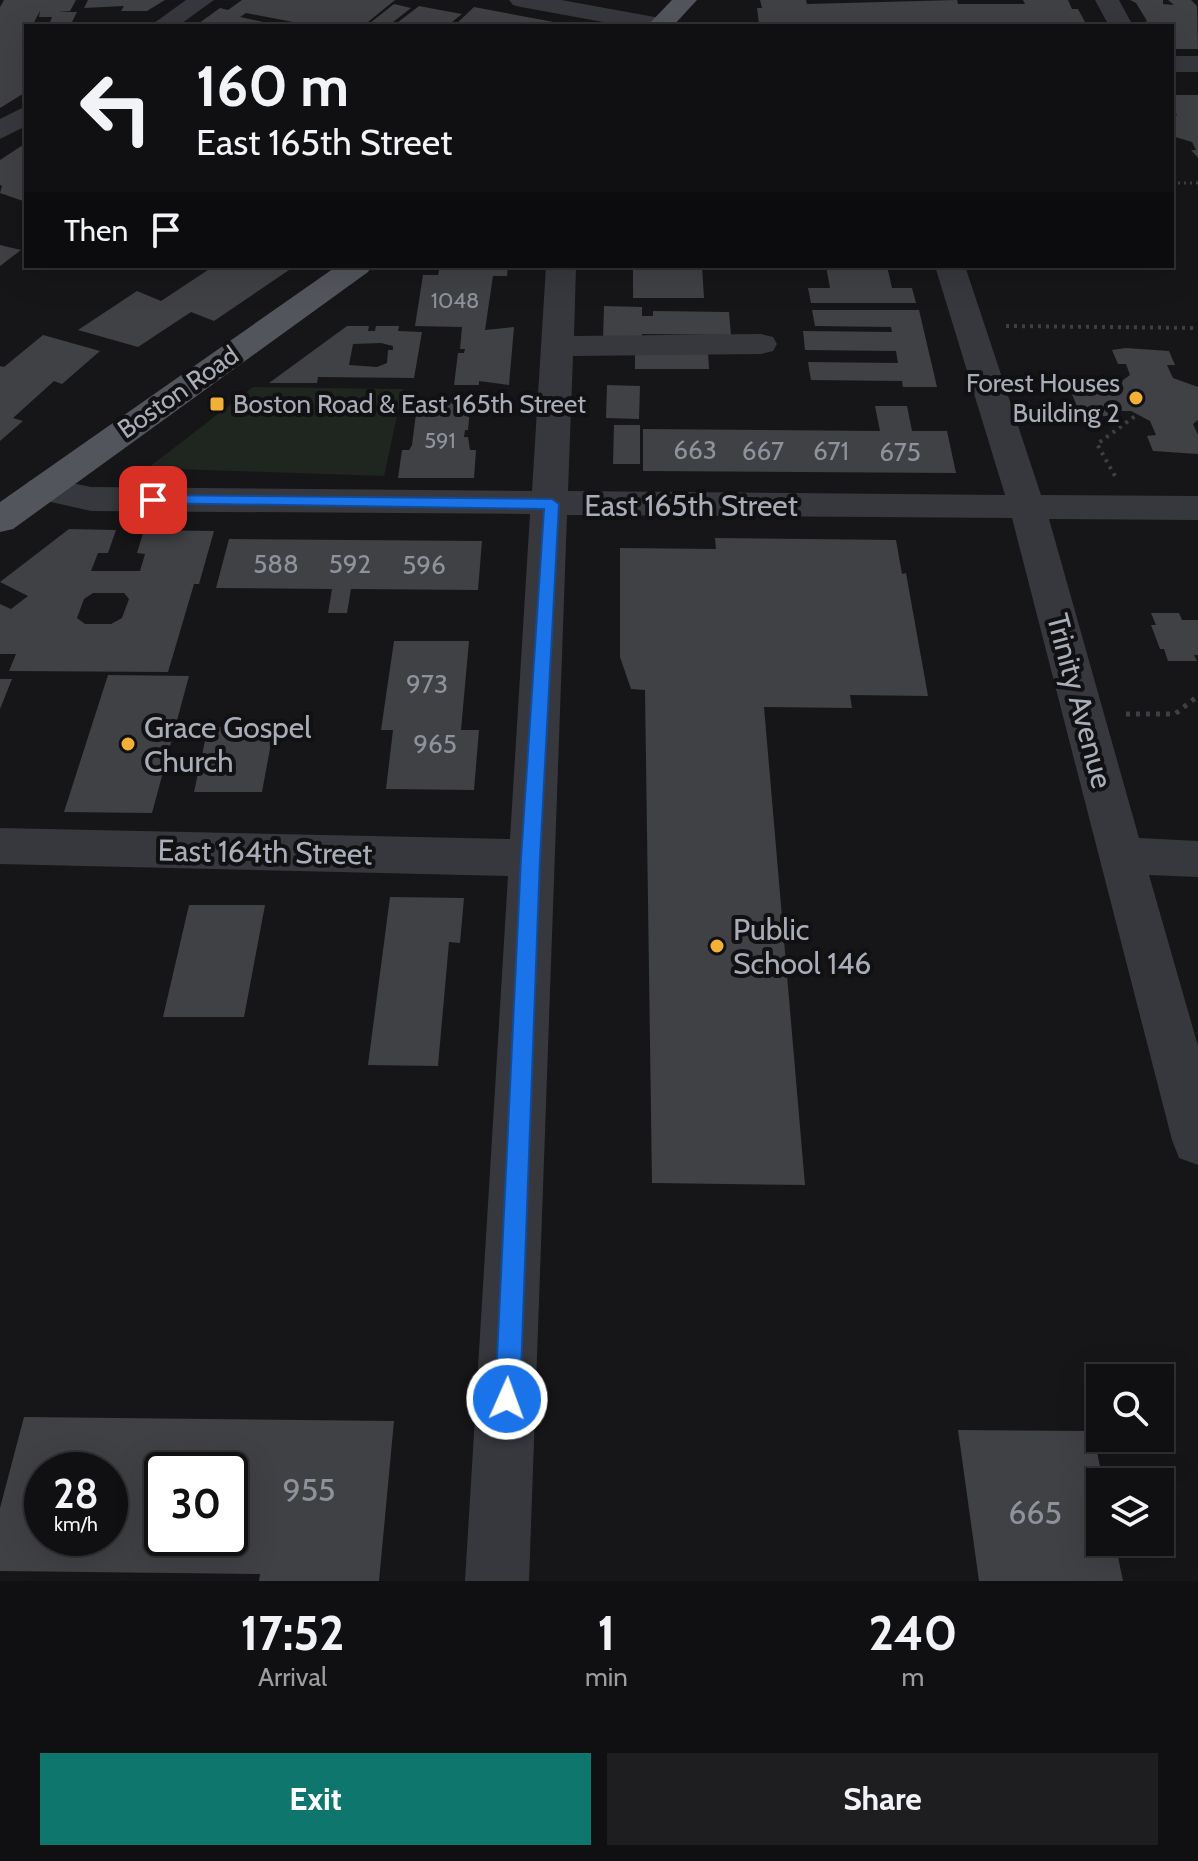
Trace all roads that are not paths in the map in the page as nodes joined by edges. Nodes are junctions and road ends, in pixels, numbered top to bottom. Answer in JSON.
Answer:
{"nodes":[{"id":1,"x":202,"y":0,"type":"edge"},
{"id":2,"x":521,"y":0,"type":"edge"},
{"id":3,"x":685,"y":0,"type":"edge"},
{"id":4,"x":1107,"y":0,"type":"edge"},
{"id":5,"x":165,"y":24,"type":"edge"},
{"id":6,"x":649,"y":24,"type":"edge"},
{"id":7,"x":662,"y":24,"type":"edge"},
{"id":8,"x":1120,"y":24,"type":"edge"},
{"id":9,"x":1174,"y":64,"type":"edge"},
{"id":10,"x":1198,"y":64,"type":"edge"},
{"id":11,"x":24,"y":115,"type":"edge"},
{"id":12,"x":0,"y":131,"type":"edge"},
{"id":13,"x":354,"y":268,"type":"edge"},
{"id":14,"x":561,"y":268,"type":"edge"},
{"id":15,"x":951,"y":268,"type":"edge"},
{"id":16,"x":761,"y":344,"type":"dead end"},
{"id":17,"x":559,"y":346,"type":"junction"},
{"id":18,"x":42,"y":489,"type":"junction"},
{"id":19,"x":552,"y":504,"type":"junction"},
{"id":20,"x":1027,"y":507,"type":"junction"},
{"id":21,"x":1198,"y":508,"type":"edge"},
{"id":22,"x":0,"y":520,"type":"edge"},
{"id":23,"x":0,"y":846,"type":"edge"},
{"id":24,"x":1121,"y":855,"type":"junction"},
{"id":25,"x":530,"y":858,"type":"junction"},
{"id":26,"x":1198,"y":859,"type":"edge"},
{"id":27,"x":1198,"y":1140,"type":"edge"},
{"id":28,"x":497,"y":1581,"type":"edge"}],
"edges":[{"from":1,"to":5,"type":"street"},
{"from":2,"to":6,"type":"street"},
{"from":3,"to":7,"type":"main road"},
{"from":4,"to":8,"type":"street"},
{"from":9,"to":10,"type":"street"},
{"from":11,"to":12,"type":"street"},
{"from":13,"to":18,"type":"main road","name":"Boston Road"},
{"from":14,"to":17,"type":"street"},
{"from":15,"to":20,"type":"street","name":"Trinity Avenue"},
{"from":16,"to":17,"type":"street"},
{"from":17,"to":19,"type":"street"},
{"from":18,"to":19,"type":"street","name":"East 165th Street"},
{"from":18,"to":22,"type":"main road","name":"Boston Road"},
{"from":19,"to":20,"type":"street","name":"East 165th Street"},
{"from":19,"to":25,"type":"street"},
{"from":20,"to":21,"type":"street","name":"East 165th Street"},
{"from":20,"to":24,"type":"street","name":"Trinity Avenue"},
{"from":23,"to":25,"type":"street","name":"East 164th Street"},
{"from":24,"to":26,"type":"street"},
{"from":24,"to":27,"type":"street","name":"Trinity Avenue"},
{"from":25,"to":28,"type":"street"}]}
